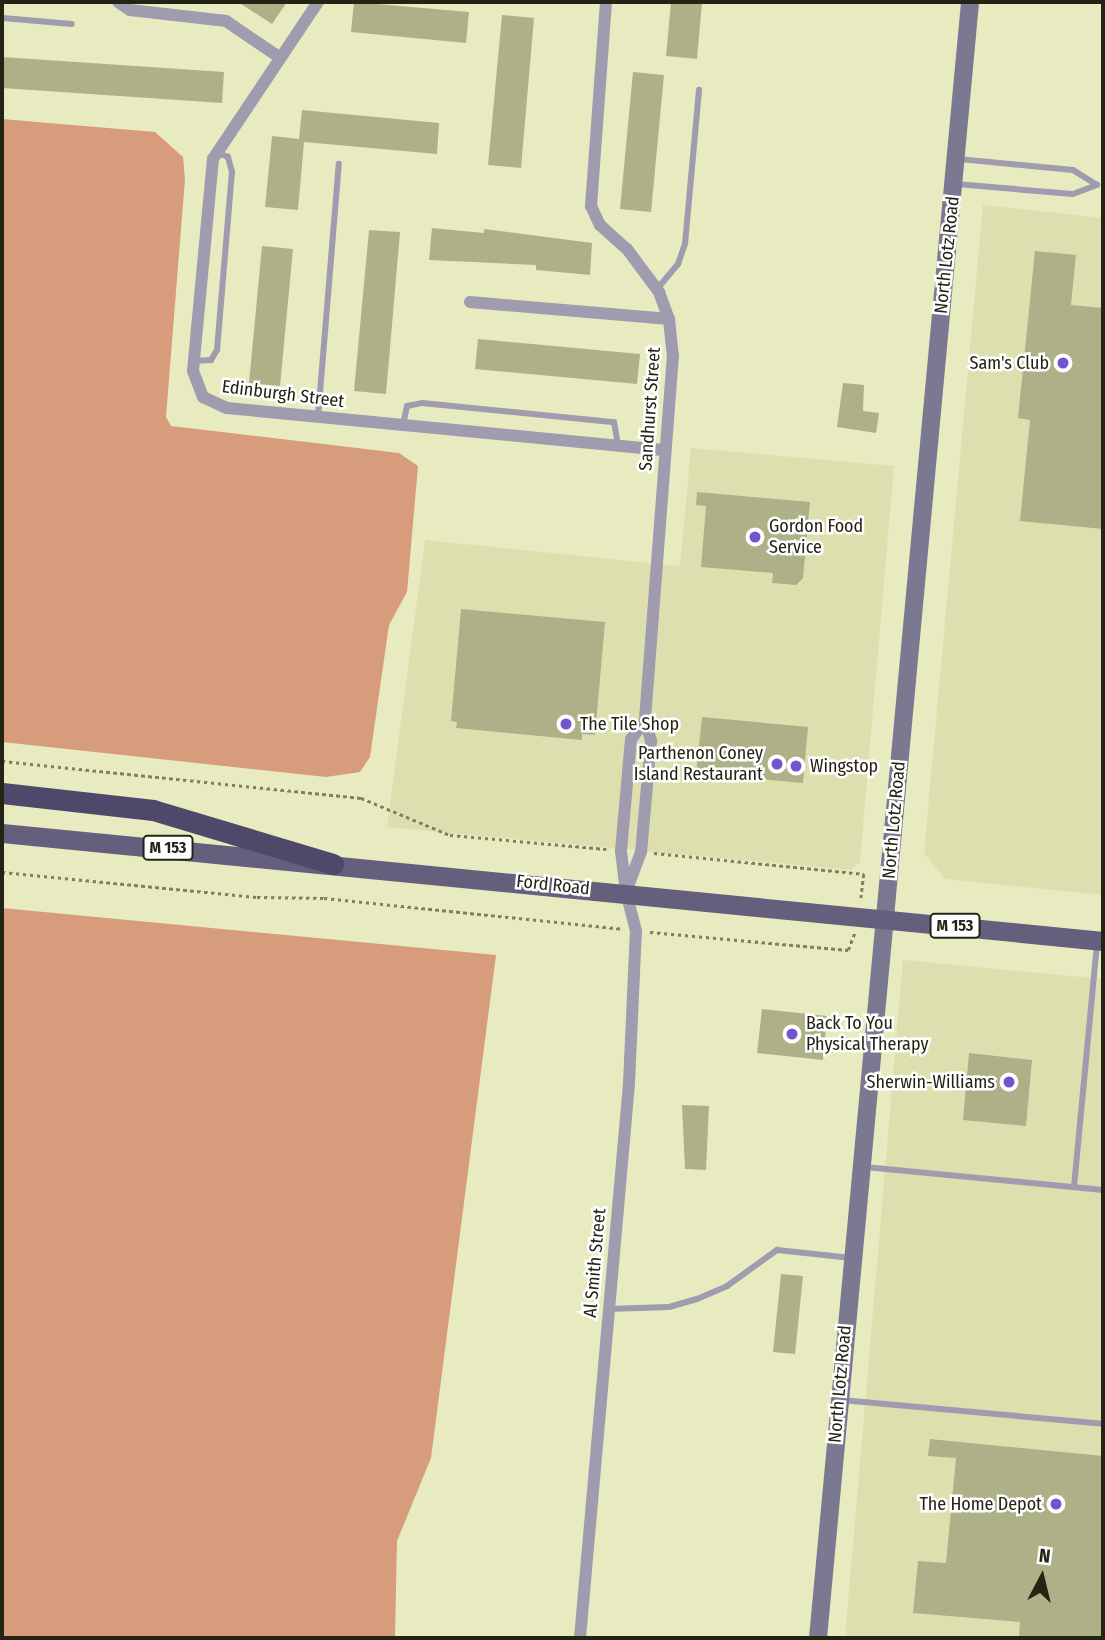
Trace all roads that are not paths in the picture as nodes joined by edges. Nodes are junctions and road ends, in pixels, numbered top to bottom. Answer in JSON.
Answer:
{"nodes":[{"id":1,"x":118,"y":2,"type":"edge"},
{"id":2,"x":318,"y":2,"type":"edge"},
{"id":3,"x":606,"y":2,"type":"edge"},
{"id":4,"x":970,"y":2,"type":"edge"},
{"id":5,"x":3,"y":18,"type":"edge"},
{"id":6,"x":72,"y":24,"type":"dead end"},
{"id":7,"x":279,"y":57,"type":"junction"},
{"id":8,"x":699,"y":90,"type":"dead end"},
{"id":9,"x":216,"y":152,"type":"junction"},
{"id":10,"x":957,"y":159,"type":"junction"},
{"id":11,"x":339,"y":164,"type":"dead end"},
{"id":12,"x":954,"y":184,"type":"junction"},
{"id":13,"x":1100,"y":185,"type":"edge"},
{"id":14,"x":657,"y":289,"type":"junction"},
{"id":15,"x":470,"y":302,"type":"dead end"},
{"id":16,"x":669,"y":318,"type":"junction"},
{"id":17,"x":194,"y":361,"type":"junction"},
{"id":18,"x":318,"y":416,"type":"junction"},
{"id":19,"x":404,"y":425,"type":"junction"},
{"id":20,"x":618,"y":445,"type":"junction"},
{"id":21,"x":665,"y":450,"type":"junction"},
{"id":22,"x":645,"y":721,"type":"junction"},
{"id":23,"x":2,"y":793,"type":"edge"},
{"id":24,"x":2,"y":833,"type":"edge"},
{"id":25,"x":333,"y":864,"type":"junction"},
{"id":26,"x":626,"y":892,"type":"junction"},
{"id":27,"x":885,"y":918,"type":"junction"},
{"id":28,"x":1100,"y":940,"type":"edge"},
{"id":29,"x":861,"y":1167,"type":"junction"},
{"id":30,"x":1074,"y":1187,"type":"junction"},
{"id":31,"x":1103,"y":1190,"type":"edge"},
{"id":32,"x":852,"y":1258,"type":"junction"},
{"id":33,"x":608,"y":1309,"type":"junction"},
{"id":34,"x":839,"y":1400,"type":"junction"},
{"id":35,"x":1103,"y":1424,"type":"edge"},
{"id":36,"x":580,"y":1638,"type":"edge"},
{"id":37,"x":818,"y":1638,"type":"edge"}],
"edges":[{"from":1,"to":7,"type":"street"},
{"from":2,"to":7,"type":"street","name":"Edinburgh Street"},
{"from":3,"to":14,"type":"street","name":"Sandhurst Street"},
{"from":4,"to":10,"type":"street","name":"North Lotz Road"},
{"from":5,"to":6,"type":"lane"},
{"from":7,"to":9,"type":"street","name":"Edinburgh Street"},
{"from":8,"to":14,"type":"lane"},
{"from":9,"to":17,"type":"street","name":"Edinburgh Street"},
{"from":9,"to":17,"type":"lane"},
{"from":10,"to":12,"type":"street","name":"North Lotz Road"},
{"from":10,"to":13,"type":"lane"},
{"from":11,"to":18,"type":"lane"},
{"from":12,"to":13,"type":"lane"},
{"from":12,"to":27,"type":"street","name":"North Lotz Road"},
{"from":14,"to":16,"type":"street","name":"Sandhurst Street"},
{"from":15,"to":16,"type":"street"},
{"from":16,"to":21,"type":"street","name":"Sandhurst Street"},
{"from":17,"to":18,"type":"street","name":"Edinburgh Street"},
{"from":18,"to":19,"type":"street","name":"Edinburgh Street"},
{"from":19,"to":20,"type":"street","name":"Edinburgh Street"},
{"from":19,"to":20,"type":"lane"},
{"from":20,"to":21,"type":"street","name":"Edinburgh Street"},
{"from":21,"to":22,"type":"street","name":"Sandhurst Street"},
{"from":22,"to":26,"type":"street","name":"Sandhurst Street"},
{"from":22,"to":26,"type":"street","name":"Sandhurst Street"},
{"from":23,"to":25,"type":"highway"},
{"from":24,"to":25,"type":"main road","name":"Ford Road","number":"M 153"},
{"from":25,"to":26,"type":"main road","name":"Ford Road","number":"M 153"},
{"from":26,"to":27,"type":"main road","name":"Ford Road","number":"M 153"},
{"from":26,"to":33,"type":"street","name":"Al Smith Street"},
{"from":27,"to":28,"type":"main road","name":"Ford Road","number":"M 153"},
{"from":27,"to":29,"type":"street","name":"North Lotz Road"},
{"from":28,"to":30,"type":"lane"},
{"from":29,"to":30,"type":"lane"},
{"from":29,"to":32,"type":"street","name":"North Lotz Road"},
{"from":30,"to":31,"type":"lane"},
{"from":32,"to":33,"type":"lane"},
{"from":32,"to":34,"type":"street","name":"North Lotz Road"},
{"from":33,"to":36,"type":"street","name":"Al Smith Street"},
{"from":34,"to":35,"type":"lane"},
{"from":34,"to":37,"type":"street","name":"North Lotz Road"}]}
